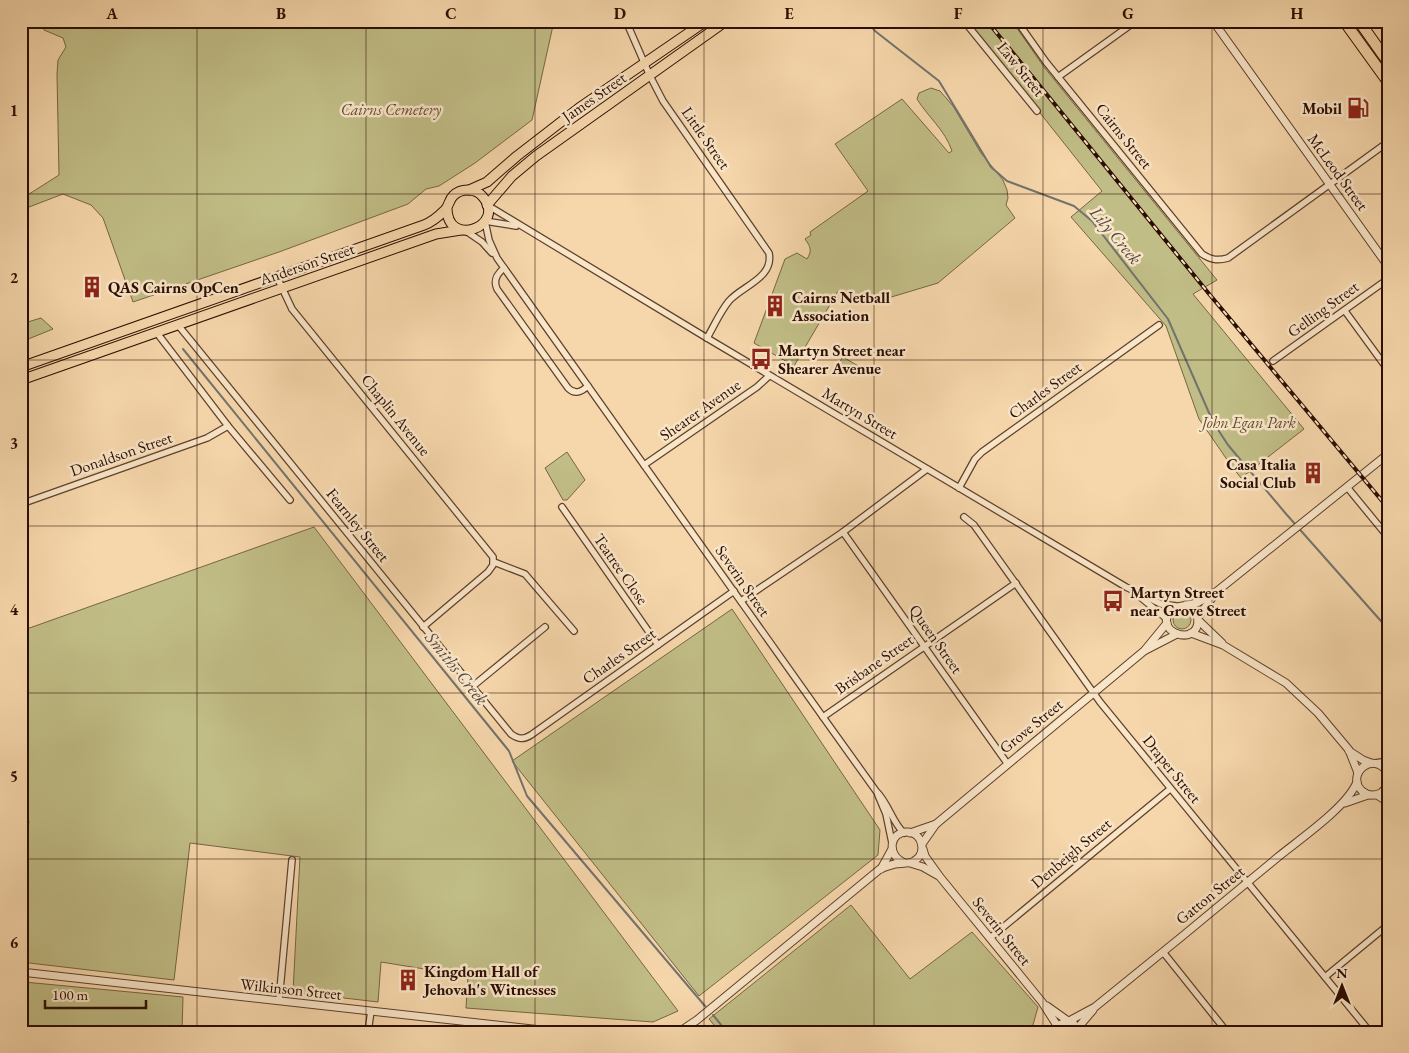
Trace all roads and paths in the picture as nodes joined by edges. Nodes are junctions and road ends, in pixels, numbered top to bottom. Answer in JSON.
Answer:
{"nodes":[{"id":1,"x":626,"y":21,"type":"edge"},
{"id":2,"x":706,"y":21,"type":"edge"},
{"id":3,"x":726,"y":21,"type":"edge"},
{"id":4,"x":964,"y":21,"type":"edge"},
{"id":5,"x":1017,"y":21,"type":"edge"},
{"id":6,"x":1136,"y":21,"type":"edge"},
{"id":7,"x":1213,"y":21,"type":"edge"},
{"id":8,"x":1344,"y":21,"type":"edge"},
{"id":9,"x":1359,"y":21,"type":"edge"},
{"id":10,"x":1388,"y":62,"type":"edge"},
{"id":11,"x":645,"y":64,"type":"junction"},
{"id":12,"x":650,"y":76,"type":"junction"},
{"id":13,"x":1058,"y":77,"type":"junction"},
{"id":14,"x":1388,"y":82,"type":"edge"},
{"id":15,"x":1037,"y":111,"type":"dead end"},
{"id":16,"x":1388,"y":142,"type":"edge"},
{"id":17,"x":1329,"y":184,"type":"junction"},
{"id":18,"x":468,"y":190,"type":"junction"},
{"id":19,"x":487,"y":205,"type":"junction"},
{"id":20,"x":447,"y":208,"type":"junction"},
{"id":21,"x":485,"y":221,"type":"junction"},
{"id":22,"x":521,"y":227,"type":"junction"},
{"id":23,"x":464,"y":230,"type":"junction"},
{"id":24,"x":497,"y":258,"type":"junction"},
{"id":25,"x":1388,"y":266,"type":"edge"},
{"id":26,"x":504,"y":268,"type":"junction"},
{"id":27,"x":278,"y":277,"type":"junction"},
{"id":28,"x":1388,"y":279,"type":"edge"},
{"id":29,"x":282,"y":288,"type":"junction"},
{"id":30,"x":1345,"y":311,"type":"junction"},
{"id":31,"x":178,"y":325,"type":"junction"},
{"id":32,"x":1159,"y":325,"type":"dead end"},
{"id":33,"x":156,"y":333,"type":"junction"},
{"id":34,"x":707,"y":338,"type":"junction"},
{"id":35,"x":1273,"y":361,"type":"dead end"},
{"id":36,"x":21,"y":367,"type":"edge"},
{"id":37,"x":1388,"y":370,"type":"edge"},
{"id":38,"x":769,"y":376,"type":"junction"},
{"id":39,"x":22,"y":380,"type":"edge"},
{"id":40,"x":588,"y":386,"type":"junction"},
{"id":41,"x":228,"y":426,"type":"junction"},
{"id":42,"x":1388,"y":454,"type":"edge"},
{"id":43,"x":644,"y":466,"type":"junction"},
{"id":44,"x":927,"y":469,"type":"junction"},
{"id":45,"x":1347,"y":487,"type":"junction"},
{"id":46,"x":959,"y":488,"type":"junction"},
{"id":47,"x":290,"y":500,"type":"dead end"},
{"id":48,"x":21,"y":504,"type":"edge"},
{"id":49,"x":562,"y":507,"type":"dead end"},
{"id":50,"x":964,"y":517,"type":"dead end"},
{"id":51,"x":843,"y":532,"type":"junction"},
{"id":52,"x":1388,"y":536,"type":"edge"},
{"id":53,"x":492,"y":566,"type":"junction"},
{"id":54,"x":1016,"y":583,"type":"junction"},
{"id":55,"x":734,"y":592,"type":"junction"},
{"id":56,"x":1134,"y":592,"type":"junction"},
{"id":57,"x":1216,"y":592,"type":"junction"},
{"id":58,"x":741,"y":601,"type":"junction"},
{"id":59,"x":1186,"y":605,"type":"junction"},
{"id":60,"x":1176,"y":606,"type":"junction"},
{"id":61,"x":1198,"y":618,"type":"junction"},
{"id":62,"x":1167,"y":621,"type":"junction"},
{"id":63,"x":545,"y":627,"type":"dead end"},
{"id":64,"x":424,"y":628,"type":"junction"},
{"id":65,"x":574,"y":631,"type":"dead end"},
{"id":66,"x":1191,"y":633,"type":"junction"},
{"id":67,"x":1176,"y":634,"type":"junction"},
{"id":68,"x":1224,"y":645,"type":"junction"},
{"id":69,"x":658,"y":646,"type":"junction"},
{"id":70,"x":924,"y":646,"type":"junction"},
{"id":71,"x":1144,"y":651,"type":"junction"},
{"id":72,"x":473,"y":686,"type":"junction"},
{"id":73,"x":1094,"y":693,"type":"junction"},
{"id":74,"x":823,"y":717,"type":"junction"},
{"id":75,"x":519,"y":738,"type":"joint"},
{"id":76,"x":1349,"y":750,"type":"junction"},
{"id":77,"x":1388,"y":761,"type":"edge"},
{"id":78,"x":1007,"y":763,"type":"junction"},
{"id":79,"x":1373,"y":763,"type":"junction"},
{"id":80,"x":1358,"y":773,"type":"junction"},
{"id":81,"x":1388,"y":773,"type":"edge"},
{"id":82,"x":1357,"y":782,"type":"junction"},
{"id":83,"x":1388,"y":786,"type":"edge"},
{"id":84,"x":1170,"y":789,"type":"junction"},
{"id":85,"x":876,"y":791,"type":"junction"},
{"id":86,"x":1369,"y":795,"type":"junction"},
{"id":87,"x":1377,"y":795,"type":"junction"},
{"id":88,"x":1388,"y":802,"type":"edge"},
{"id":89,"x":1342,"y":804,"type":"junction"},
{"id":90,"x":936,"y":824,"type":"junction"},
{"id":91,"x":907,"y":833,"type":"junction"},
{"id":92,"x":892,"y":846,"type":"junction"},
{"id":93,"x":922,"y":846,"type":"junction"},
{"id":94,"x":292,"y":860,"type":"dead end"},
{"id":95,"x":907,"y":863,"type":"junction"},
{"id":96,"x":880,"y":869,"type":"junction"},
{"id":97,"x":940,"y":877,"type":"junction"},
{"id":98,"x":1248,"y":883,"type":"junction"},
{"id":99,"x":1388,"y":925,"type":"edge"},
{"id":100,"x":990,"y":938,"type":"junction"},
{"id":101,"x":1163,"y":952,"type":"junction"},
{"id":102,"x":21,"y":972,"type":"edge"},
{"id":103,"x":1325,"y":977,"type":"junction"},
{"id":104,"x":279,"y":1002,"type":"junction"},
{"id":105,"x":1042,"y":1002,"type":"junction"},
{"id":106,"x":1095,"y":1007,"type":"junction"},
{"id":107,"x":371,"y":1011,"type":"junction"},
{"id":108,"x":1068,"y":1021,"type":"junction"},
{"id":109,"x":1057,"y":1030,"type":"edge"},
{"id":110,"x":1077,"y":1031,"type":"edge"},
{"id":111,"x":368,"y":1032,"type":"edge"},
{"id":112,"x":559,"y":1032,"type":"edge"},
{"id":113,"x":679,"y":1032,"type":"edge"},
{"id":114,"x":1227,"y":1032,"type":"edge"},
{"id":115,"x":1370,"y":1032,"type":"edge"}],
"edges":[{"from":1,"to":11,"type":"street","name":"Little Street"},
{"from":2,"to":11,"type":"main road","name":"James Street"},
{"from":3,"to":12,"type":"main road","name":"James Street"},
{"from":4,"to":15,"type":"street","name":"Law Street"},
{"from":5,"to":13,"type":"street","name":"Cairns Street"},
{"from":6,"to":13,"type":"street"},
{"from":7,"to":17,"type":"street","name":"McLeod Street"},
{"from":8,"to":14,"type":"highway"},
{"from":9,"to":10,"type":"highway"},
{"from":11,"to":12,"type":"street","name":"Little Street"},
{"from":11,"to":18,"type":"main road","name":"James Street"},
{"from":12,"to":19,"type":"main road","name":"James Street"},
{"from":12,"to":34,"type":"street","name":"Little Street"},
{"from":13,"to":17,"type":"street","name":"Cairns Street"},
{"from":16,"to":17,"type":"street"},
{"from":17,"to":25,"type":"street","name":"McLeod Street"},
{"from":18,"to":19,"type":"main road"},
{"from":18,"to":20,"type":"main road"},
{"from":19,"to":21,"type":"main road"},
{"from":19,"to":22,"type":"street","name":"Martyn Street"},
{"from":20,"to":23,"type":"main road"},
{"from":20,"to":27,"type":"main road","name":"Anderson Street"},
{"from":21,"to":22,"type":"street","name":"Martyn Street"},
{"from":21,"to":23,"type":"main road"},
{"from":21,"to":24,"type":"street","name":"Severin Street"},
{"from":22,"to":34,"type":"street","name":"Martyn Street"},
{"from":23,"to":24,"type":"street","name":"Severin Street"},
{"from":23,"to":29,"type":"main road","name":"Anderson Street"},
{"from":24,"to":26,"type":"street","name":"Severin Street"},
{"from":26,"to":40,"type":"street","name":"Severin Street"},
{"from":26,"to":40,"type":"street"},
{"from":27,"to":29,"type":"street","name":"Chaplin Avenue"},
{"from":27,"to":36,"type":"main road","name":"Anderson Street"},
{"from":28,"to":30,"type":"street","name":"Gelling Street"},
{"from":29,"to":31,"type":"main road","name":"Anderson Street"},
{"from":29,"to":53,"type":"street","name":"Chaplin Avenue"},
{"from":30,"to":35,"type":"street","name":"Gelling Street"},
{"from":30,"to":37,"type":"street"},
{"from":31,"to":33,"type":"main road","name":"Anderson Street"},
{"from":31,"to":64,"type":"street","name":"Fearnley Street"},
{"from":32,"to":46,"type":"street","name":"Charles Street"},
{"from":33,"to":39,"type":"main road","name":"Anderson Street"},
{"from":33,"to":41,"type":"street"},
{"from":34,"to":38,"type":"street","name":"Martyn Street"},
{"from":38,"to":43,"type":"street","name":"Shearer Avenue"},
{"from":38,"to":44,"type":"street","name":"Martyn Street"},
{"from":40,"to":43,"type":"street","name":"Severin Street"},
{"from":41,"to":47,"type":"street"},
{"from":41,"to":48,"type":"street","name":"Donaldson Street"},
{"from":42,"to":45,"type":"street"},
{"from":43,"to":55,"type":"street","name":"Severin Street"},
{"from":44,"to":46,"type":"street","name":"Martyn Street"},
{"from":44,"to":51,"type":"street"},
{"from":45,"to":52,"type":"street"},
{"from":45,"to":57,"type":"street"},
{"from":46,"to":56,"type":"street","name":"Martyn Street"},
{"from":49,"to":69,"type":"street","name":"Teatree Close"},
{"from":50,"to":54,"type":"street","name":"Draper Street"},
{"from":51,"to":58,"type":"street"},
{"from":51,"to":70,"type":"street","name":"Queen Street"},
{"from":53,"to":64,"type":"street"},
{"from":53,"to":65,"type":"street"},
{"from":54,"to":70,"type":"street","name":"Brisbane Street"},
{"from":54,"to":73,"type":"street","name":"Draper Street"},
{"from":55,"to":58,"type":"street","name":"Severin Street"},
{"from":55,"to":69,"type":"street","name":"Charles Street"},
{"from":56,"to":60,"type":"street","name":"Martyn Street"},
{"from":56,"to":62,"type":"street","name":"Martyn Street"},
{"from":57,"to":59,"type":"street"},
{"from":57,"to":61,"type":"street"},
{"from":58,"to":74,"type":"street","name":"Severin Street"},
{"from":59,"to":60,"type":"street"},
{"from":59,"to":61,"type":"street"},
{"from":60,"to":62,"type":"street"},
{"from":61,"to":66,"type":"street"},
{"from":61,"to":68,"type":"street"},
{"from":62,"to":67,"type":"street"},
{"from":62,"to":71,"type":"street","name":"Grove Street"},
{"from":63,"to":72,"type":"street"},
{"from":64,"to":72,"type":"street","name":"Fearnley Street"},
{"from":66,"to":67,"type":"street"},
{"from":66,"to":68,"type":"street"},
{"from":67,"to":71,"type":"street","name":"Grove Street"},
{"from":68,"to":76,"type":"street"},
{"from":69,"to":75,"type":"street","name":"Charles Street"},
{"from":70,"to":74,"type":"street","name":"Brisbane Street"},
{"from":70,"to":78,"type":"street","name":"Queen Street"},
{"from":71,"to":73,"type":"street","name":"Grove Street"},
{"from":72,"to":75,"type":"street","name":"Fearnley Street"},
{"from":73,"to":78,"type":"street","name":"Grove Street"},
{"from":73,"to":84,"type":"street","name":"Draper Street"},
{"from":74,"to":85,"type":"street","name":"Severin Street"},
{"from":76,"to":79,"type":"street"},
{"from":76,"to":80,"type":"street"},
{"from":77,"to":79,"type":"street"},
{"from":78,"to":90,"type":"street","name":"Grove Street"},
{"from":79,"to":80,"type":"street"},
{"from":79,"to":81,"type":"street"},
{"from":80,"to":82,"type":"street"},
{"from":82,"to":86,"type":"street"},
{"from":82,"to":89,"type":"street","name":"Gatton Street"},
{"from":83,"to":87,"type":"street"},
{"from":84,"to":98,"type":"street","name":"Draper Street"},
{"from":84,"to":100,"type":"street","name":"Denbeigh Street"},
{"from":85,"to":91,"type":"street","name":"Severin Street"},
{"from":85,"to":92,"type":"street","name":"Severin Street"},
{"from":86,"to":87,"type":"street","name":"Gatton Street"},
{"from":86,"to":89,"type":"street","name":"Gatton Street"},
{"from":87,"to":88,"type":"street"},
{"from":89,"to":98,"type":"street","name":"Gatton Street"},
{"from":90,"to":91,"type":"street","name":"Grove Street"},
{"from":90,"to":93,"type":"street","name":"Grove Street"},
{"from":91,"to":92,"type":"street"},
{"from":91,"to":93,"type":"street"},
{"from":92,"to":95,"type":"street"},
{"from":92,"to":96,"type":"street"},
{"from":93,"to":95,"type":"street"},
{"from":93,"to":97,"type":"street","name":"Severin Street"},
{"from":94,"to":104,"type":"street"},
{"from":95,"to":96,"type":"street"},
{"from":95,"to":97,"type":"street","name":"Severin Street"},
{"from":96,"to":113,"type":"street"},
{"from":97,"to":100,"type":"street","name":"Severin Street"},
{"from":98,"to":101,"type":"street","name":"Gatton Street"},
{"from":98,"to":103,"type":"street","name":"Draper Street"},
{"from":99,"to":103,"type":"street"},
{"from":100,"to":105,"type":"street","name":"Severin Street"},
{"from":101,"to":106,"type":"street","name":"Gatton Street"},
{"from":101,"to":114,"type":"street"},
{"from":102,"to":104,"type":"street","name":"Wilkinson Street"},
{"from":103,"to":115,"type":"street","name":"Draper Street"},
{"from":104,"to":107,"type":"street","name":"Wilkinson Street"},
{"from":105,"to":108,"type":"street","name":"Severin Street"},
{"from":105,"to":109,"type":"street","name":"Severin Street"},
{"from":106,"to":108,"type":"street","name":"Gatton Street"},
{"from":106,"to":110,"type":"street","name":"Gatton Street"},
{"from":107,"to":111,"type":"street"},
{"from":107,"to":112,"type":"street","name":"Wilkinson Street"},
{"from":108,"to":109,"type":"street","name":"Gatton Street"},
{"from":108,"to":110,"type":"street","name":"Severin Street"}]}
